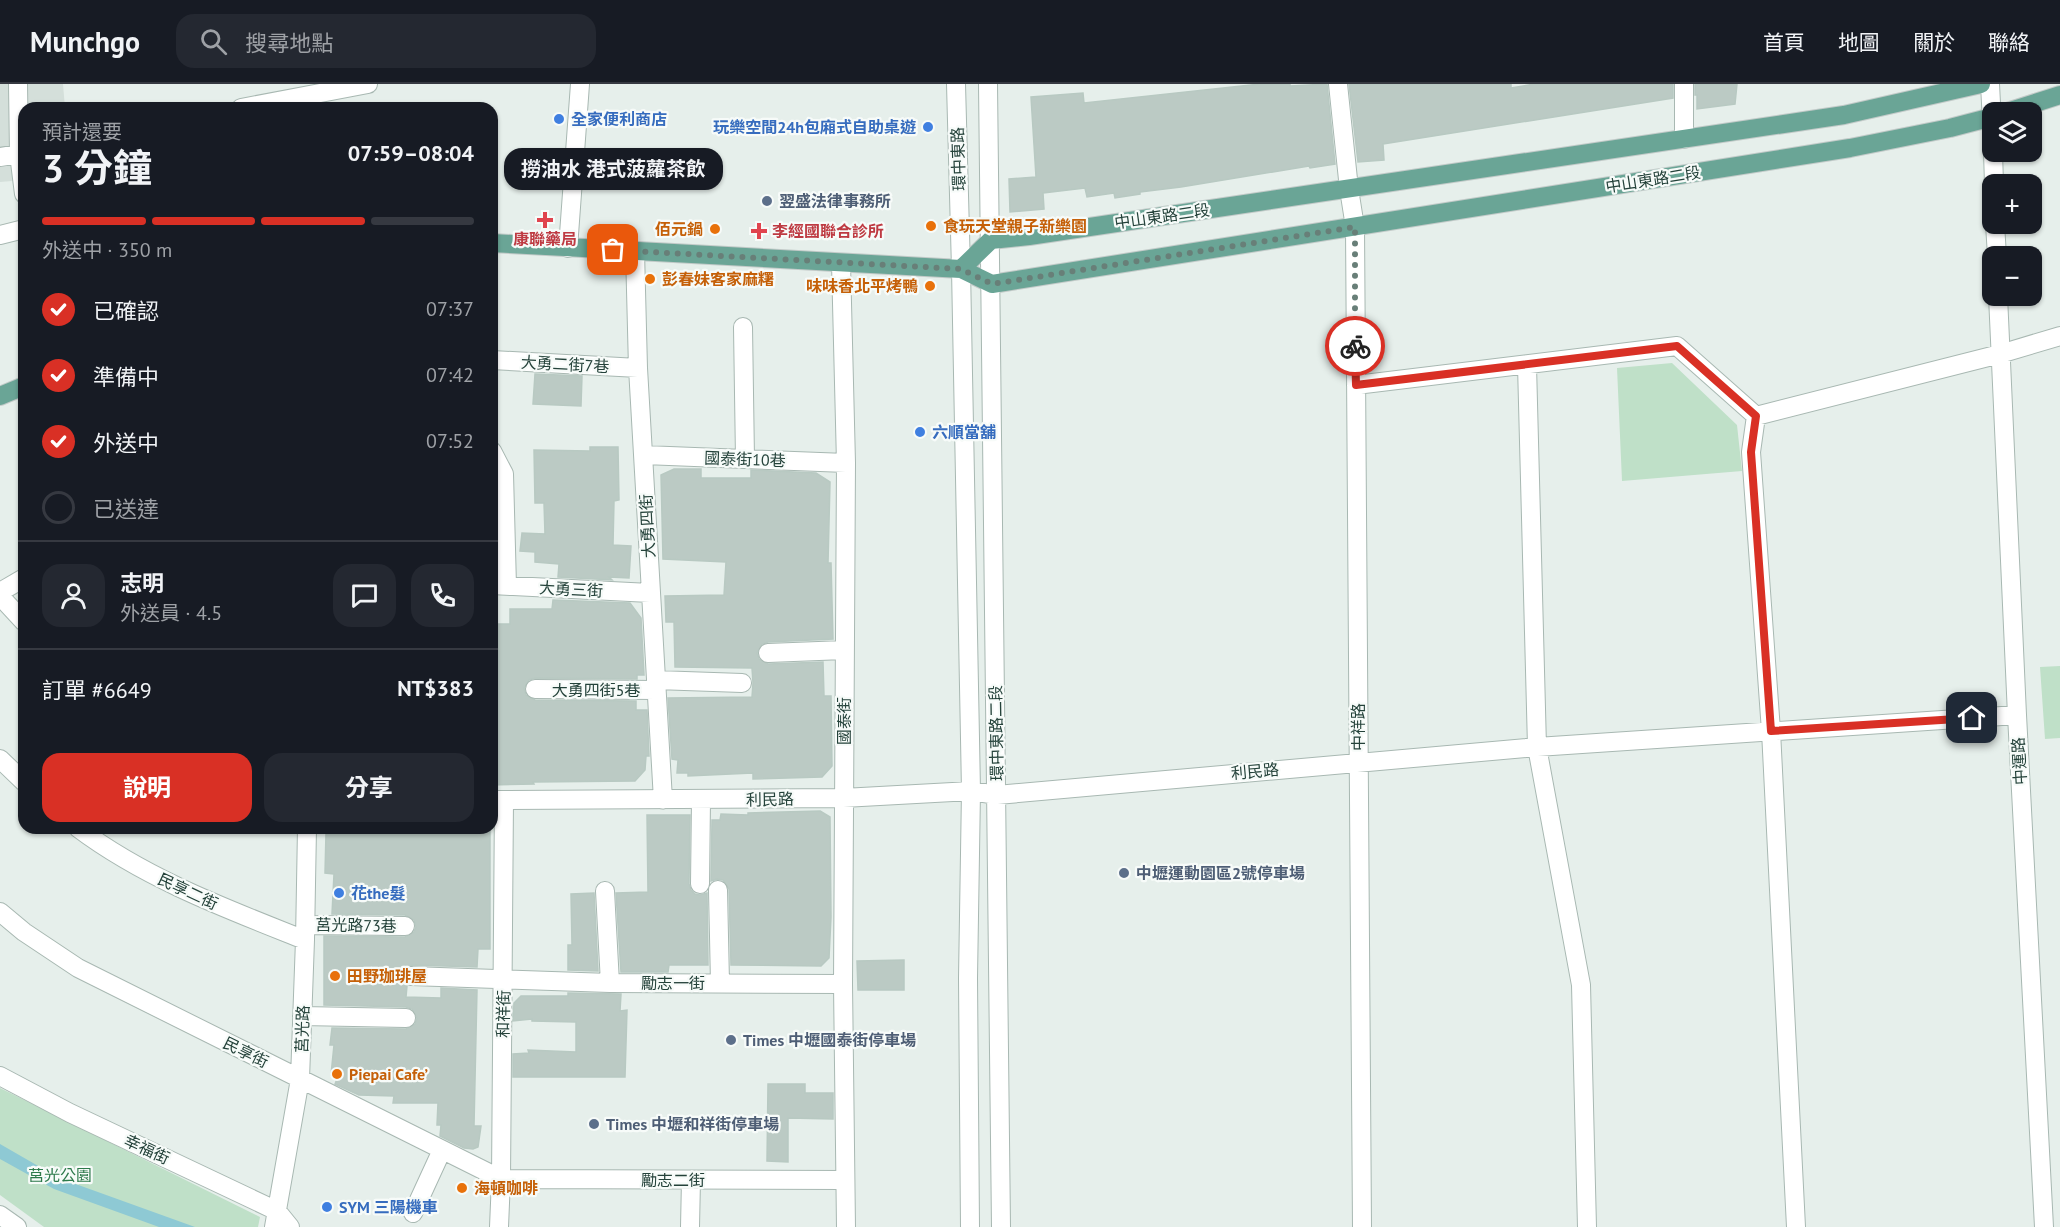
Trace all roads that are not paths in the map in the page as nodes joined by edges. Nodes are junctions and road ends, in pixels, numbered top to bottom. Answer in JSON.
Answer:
{"nodes":[{"id":1,"x":18,"y":84,"type":"edge"},
{"id":2,"x":368,"y":84,"type":"edge"},
{"id":3,"x":580,"y":84,"type":"edge"},
{"id":4,"x":956,"y":84,"type":"edge"},
{"id":5,"x":988,"y":84,"type":"edge"},
{"id":6,"x":1338,"y":84,"type":"edge"},
{"id":7,"x":1684,"y":84,"type":"edge"},
{"id":8,"x":1981,"y":84,"type":"edge"},
{"id":9,"x":1990,"y":84,"type":"edge"},
{"id":10,"x":2060,"y":95,"type":"edge"},
{"id":11,"x":287,"y":97,"type":"edge"},
{"id":12,"x":19,"y":102,"type":"edge"},
{"id":13,"x":266,"y":102,"type":"edge"},
{"id":14,"x":1991,"y":102,"type":"edge"},
{"id":15,"x":2038,"y":102,"type":"edge"},
{"id":16,"x":1982,"y":120,"type":"edge"},
{"id":17,"x":1684,"y":139,"type":"junction"},
{"id":18,"x":18,"y":154,"type":"edge"},
{"id":19,"x":0,"y":157,"type":"edge"},
{"id":20,"x":1349,"y":189,"type":"junction"},
{"id":21,"x":1355,"y":227,"type":"junction"},
{"id":22,"x":18,"y":230,"type":"edge"},
{"id":23,"x":0,"y":235,"type":"edge"},
{"id":24,"x":991,"y":240,"type":"junction"},
{"id":25,"x":498,"y":243,"type":"edge"},
{"id":26,"x":568,"y":248,"type":"junction"},
{"id":27,"x":635,"y":252,"type":"junction"},
{"id":28,"x":841,"y":262,"type":"junction"},
{"id":29,"x":961,"y":269,"type":"junction"},
{"id":30,"x":992,"y":284,"type":"junction"},
{"id":31,"x":1998,"y":306,"type":"edge"},
{"id":32,"x":743,"y":327,"type":"dead end"},
{"id":33,"x":2060,"y":336,"type":"edge"},
{"id":34,"x":2000,"y":354,"type":"junction"},
{"id":35,"x":498,"y":360,"type":"edge"},
{"id":36,"x":1527,"y":365,"type":"junction"},
{"id":37,"x":638,"y":368,"type":"junction"},
{"id":38,"x":1356,"y":385,"type":"junction"},
{"id":39,"x":18,"y":388,"type":"edge"},
{"id":40,"x":0,"y":396,"type":"edge"},
{"id":41,"x":1756,"y":416,"type":"junction"},
{"id":42,"x":644,"y":455,"type":"junction"},
{"id":43,"x":745,"y":459,"type":"junction"},
{"id":44,"x":846,"y":463,"type":"junction"},
{"id":45,"x":498,"y":481,"type":"edge"},
{"id":46,"x":18,"y":582,"type":"edge"},
{"id":47,"x":499,"y":585,"type":"edge"},
{"id":48,"x":650,"y":593,"type":"junction"},
{"id":49,"x":0,"y":594,"type":"edge"},
{"id":50,"x":18,"y":615,"type":"edge"},
{"id":51,"x":844,"y":650,"type":"junction"},
{"id":52,"x":768,"y":653,"type":"dead end"},
{"id":53,"x":742,"y":683,"type":"dead end"},
{"id":54,"x":656,"y":685,"type":"junction"},
{"id":55,"x":535,"y":689,"type":"dead end"},
{"id":56,"x":2017,"y":715,"type":"junction"},
{"id":57,"x":1771,"y":731,"type":"junction"},
{"id":58,"x":1537,"y":747,"type":"junction"},
{"id":59,"x":0,"y":759,"type":"edge"},
{"id":60,"x":1359,"y":762,"type":"junction"},
{"id":61,"x":18,"y":776,"type":"edge"},
{"id":62,"x":971,"y":791,"type":"junction"},
{"id":63,"x":997,"y":795,"type":"junction"},
{"id":64,"x":843,"y":798,"type":"junction"},
{"id":65,"x":498,"y":800,"type":"edge"},
{"id":66,"x":663,"y":800,"type":"junction"},
{"id":67,"x":701,"y":800,"type":"junction"},
{"id":68,"x":86,"y":834,"type":"edge"},
{"id":69,"x":307,"y":834,"type":"edge"},
{"id":70,"x":700,"y":884,"type":"dead end"},
{"id":71,"x":718,"y":890,"type":"dead end"},
{"id":72,"x":605,"y":891,"type":"dead end"},
{"id":73,"x":0,"y":912,"type":"edge"},
{"id":74,"x":405,"y":926,"type":"dead end"},
{"id":75,"x":306,"y":932,"type":"junction"},
{"id":76,"x":411,"y":976,"type":"dead end"},
{"id":77,"x":503,"y":979,"type":"junction"},
{"id":78,"x":610,"y":983,"type":"junction"},
{"id":79,"x":720,"y":984,"type":"junction"},
{"id":80,"x":843,"y":984,"type":"junction"},
{"id":81,"x":302,"y":1016,"type":"junction"},
{"id":82,"x":406,"y":1018,"type":"dead end"},
{"id":83,"x":0,"y":1076,"type":"edge"},
{"id":84,"x":300,"y":1079,"type":"junction"},
{"id":85,"x":442,"y":1150,"type":"junction"},
{"id":86,"x":501,"y":1179,"type":"junction"},
{"id":87,"x":691,"y":1180,"type":"junction"},
{"id":88,"x":845,"y":1180,"type":"junction"},
{"id":89,"x":413,"y":1212,"type":"dead end"},
{"id":90,"x":0,"y":1217,"type":"edge"},
{"id":91,"x":276,"y":1219,"type":"edge"},
{"id":92,"x":17,"y":1227,"type":"edge"},
{"id":93,"x":290,"y":1227,"type":"edge"},
{"id":94,"x":499,"y":1227,"type":"edge"},
{"id":95,"x":690,"y":1227,"type":"edge"},
{"id":96,"x":846,"y":1227,"type":"edge"},
{"id":97,"x":970,"y":1227,"type":"edge"},
{"id":98,"x":1001,"y":1227,"type":"edge"},
{"id":99,"x":1362,"y":1227,"type":"edge"},
{"id":100,"x":1587,"y":1227,"type":"edge"},
{"id":101,"x":1796,"y":1227,"type":"edge"},
{"id":102,"x":2044,"y":1227,"type":"edge"}],
"edges":[{"from":1,"to":12,"type":"street"},
{"from":2,"to":11,"type":"street"},
{"from":3,"to":26,"type":"street"},
{"from":4,"to":29,"type":"street","name":"環中東路"},
{"from":5,"to":24,"type":"street","name":"環中東路"},
{"from":6,"to":20,"type":"street","name":"中祥路"},
{"from":7,"to":17,"type":"street"},
{"from":8,"to":17,"type":"main road","name":"中山東路二段"},
{"from":9,"to":14,"type":"street"},
{"from":10,"to":15,"type":"main road"},
{"from":11,"to":13,"type":"street"},
{"from":16,"to":21,"type":"main road","name":"中山東路二段"},
{"from":17,"to":20,"type":"main road","name":"中山東路二段"},
{"from":18,"to":19,"type":"street"},
{"from":20,"to":21,"type":"street","name":"中祥路"},
{"from":20,"to":24,"type":"main road","name":"中山東路二段"},
{"from":21,"to":30,"type":"main road","name":"中山東路二段"},
{"from":21,"to":38,"type":"street","name":"中祥路"},
{"from":22,"to":23,"type":"street"},
{"from":24,"to":29,"type":"main road"},
{"from":24,"to":30,"type":"street","name":"環中東路二段"},
{"from":25,"to":26,"type":"main road"},
{"from":26,"to":27,"type":"main road"},
{"from":27,"to":28,"type":"main road"},
{"from":27,"to":37,"type":"street","name":"大勇四街"},
{"from":28,"to":29,"type":"main road"},
{"from":28,"to":44,"type":"street","name":"國泰街"},
{"from":29,"to":30,"type":"main road"},
{"from":29,"to":62,"type":"street","name":"環中東路二段"},
{"from":30,"to":63,"type":"street","name":"環中東路二段"},
{"from":31,"to":34,"type":"street","name":"中運路"},
{"from":32,"to":43,"type":"street"},
{"from":33,"to":34,"type":"street"},
{"from":34,"to":41,"type":"street"},
{"from":34,"to":56,"type":"street","name":"中運路"},
{"from":35,"to":37,"type":"street","name":"大勇二街7巷"},
{"from":36,"to":38,"type":"street"},
{"from":36,"to":41,"type":"street"},
{"from":36,"to":58,"type":"street"},
{"from":37,"to":42,"type":"street","name":"大勇四街"},
{"from":38,"to":60,"type":"street","name":"中祥路"},
{"from":39,"to":40,"type":"main road"},
{"from":41,"to":57,"type":"street"},
{"from":42,"to":43,"type":"street","name":"國泰街10巷"},
{"from":42,"to":48,"type":"street","name":"大勇四街"},
{"from":43,"to":44,"type":"street","name":"國泰街10巷"},
{"from":44,"to":51,"type":"street","name":"國泰街"},
{"from":45,"to":47,"type":"street"},
{"from":46,"to":49,"type":"street"},
{"from":47,"to":48,"type":"street","name":"大勇三街"},
{"from":48,"to":54,"type":"street","name":"大勇四街"},
{"from":49,"to":50,"type":"street"},
{"from":51,"to":52,"type":"street"},
{"from":51,"to":64,"type":"street","name":"國泰街"},
{"from":53,"to":54,"type":"street","name":"大勇四街5巷"},
{"from":54,"to":55,"type":"street","name":"大勇四街5巷"},
{"from":54,"to":66,"type":"street","name":"大勇四街"},
{"from":56,"to":57,"type":"street","name":"利民路"},
{"from":56,"to":102,"type":"street","name":"中運路"},
{"from":57,"to":58,"type":"street","name":"利民路"},
{"from":57,"to":101,"type":"street"},
{"from":58,"to":60,"type":"street","name":"利民路"},
{"from":58,"to":100,"type":"street"},
{"from":59,"to":61,"type":"street"},
{"from":60,"to":63,"type":"street","name":"利民路"},
{"from":60,"to":99,"type":"street","name":"中祥路"},
{"from":62,"to":63,"type":"street","name":"利民路"},
{"from":62,"to":64,"type":"street","name":"利民路"},
{"from":62,"to":97,"type":"street","name":"環中東路二段"},
{"from":63,"to":98,"type":"street","name":"環中東路二段"},
{"from":64,"to":67,"type":"street","name":"利民路"},
{"from":64,"to":80,"type":"street","name":"國泰街"},
{"from":65,"to":66,"type":"street","name":"利民路"},
{"from":65,"to":77,"type":"street","name":"和祥街"},
{"from":66,"to":67,"type":"street","name":"利民路"},
{"from":67,"to":70,"type":"street"},
{"from":68,"to":75,"type":"street","name":"民享二街"},
{"from":69,"to":75,"type":"street","name":"莒光路"},
{"from":71,"to":79,"type":"street"},
{"from":72,"to":78,"type":"street"},
{"from":73,"to":84,"type":"street","name":"民享街"},
{"from":74,"to":75,"type":"street","name":"莒光路73巷"},
{"from":75,"to":81,"type":"street","name":"莒光路"},
{"from":76,"to":77,"type":"street","name":"勵志一街"},
{"from":77,"to":78,"type":"street","name":"勵志一街"},
{"from":77,"to":86,"type":"street","name":"和祥街"},
{"from":78,"to":79,"type":"street","name":"勵志一街"},
{"from":79,"to":80,"type":"street","name":"勵志一街"},
{"from":80,"to":88,"type":"street","name":"國泰街"},
{"from":81,"to":82,"type":"street"},
{"from":81,"to":84,"type":"street","name":"莒光路"},
{"from":83,"to":91,"type":"street","name":"幸福街"},
{"from":84,"to":85,"type":"street","name":"民享街"},
{"from":84,"to":91,"type":"street","name":"莒光路"},
{"from":85,"to":86,"type":"street","name":"民享街"},
{"from":85,"to":89,"type":"street"},
{"from":86,"to":87,"type":"street","name":"勵志二街"},
{"from":86,"to":94,"type":"street","name":"和祥街"},
{"from":87,"to":88,"type":"street","name":"勵志二街"},
{"from":87,"to":95,"type":"street"},
{"from":88,"to":96,"type":"street","name":"國泰街"},
{"from":90,"to":92,"type":"street"},
{"from":91,"to":93,"type":"street","name":"幸福街"}]}
